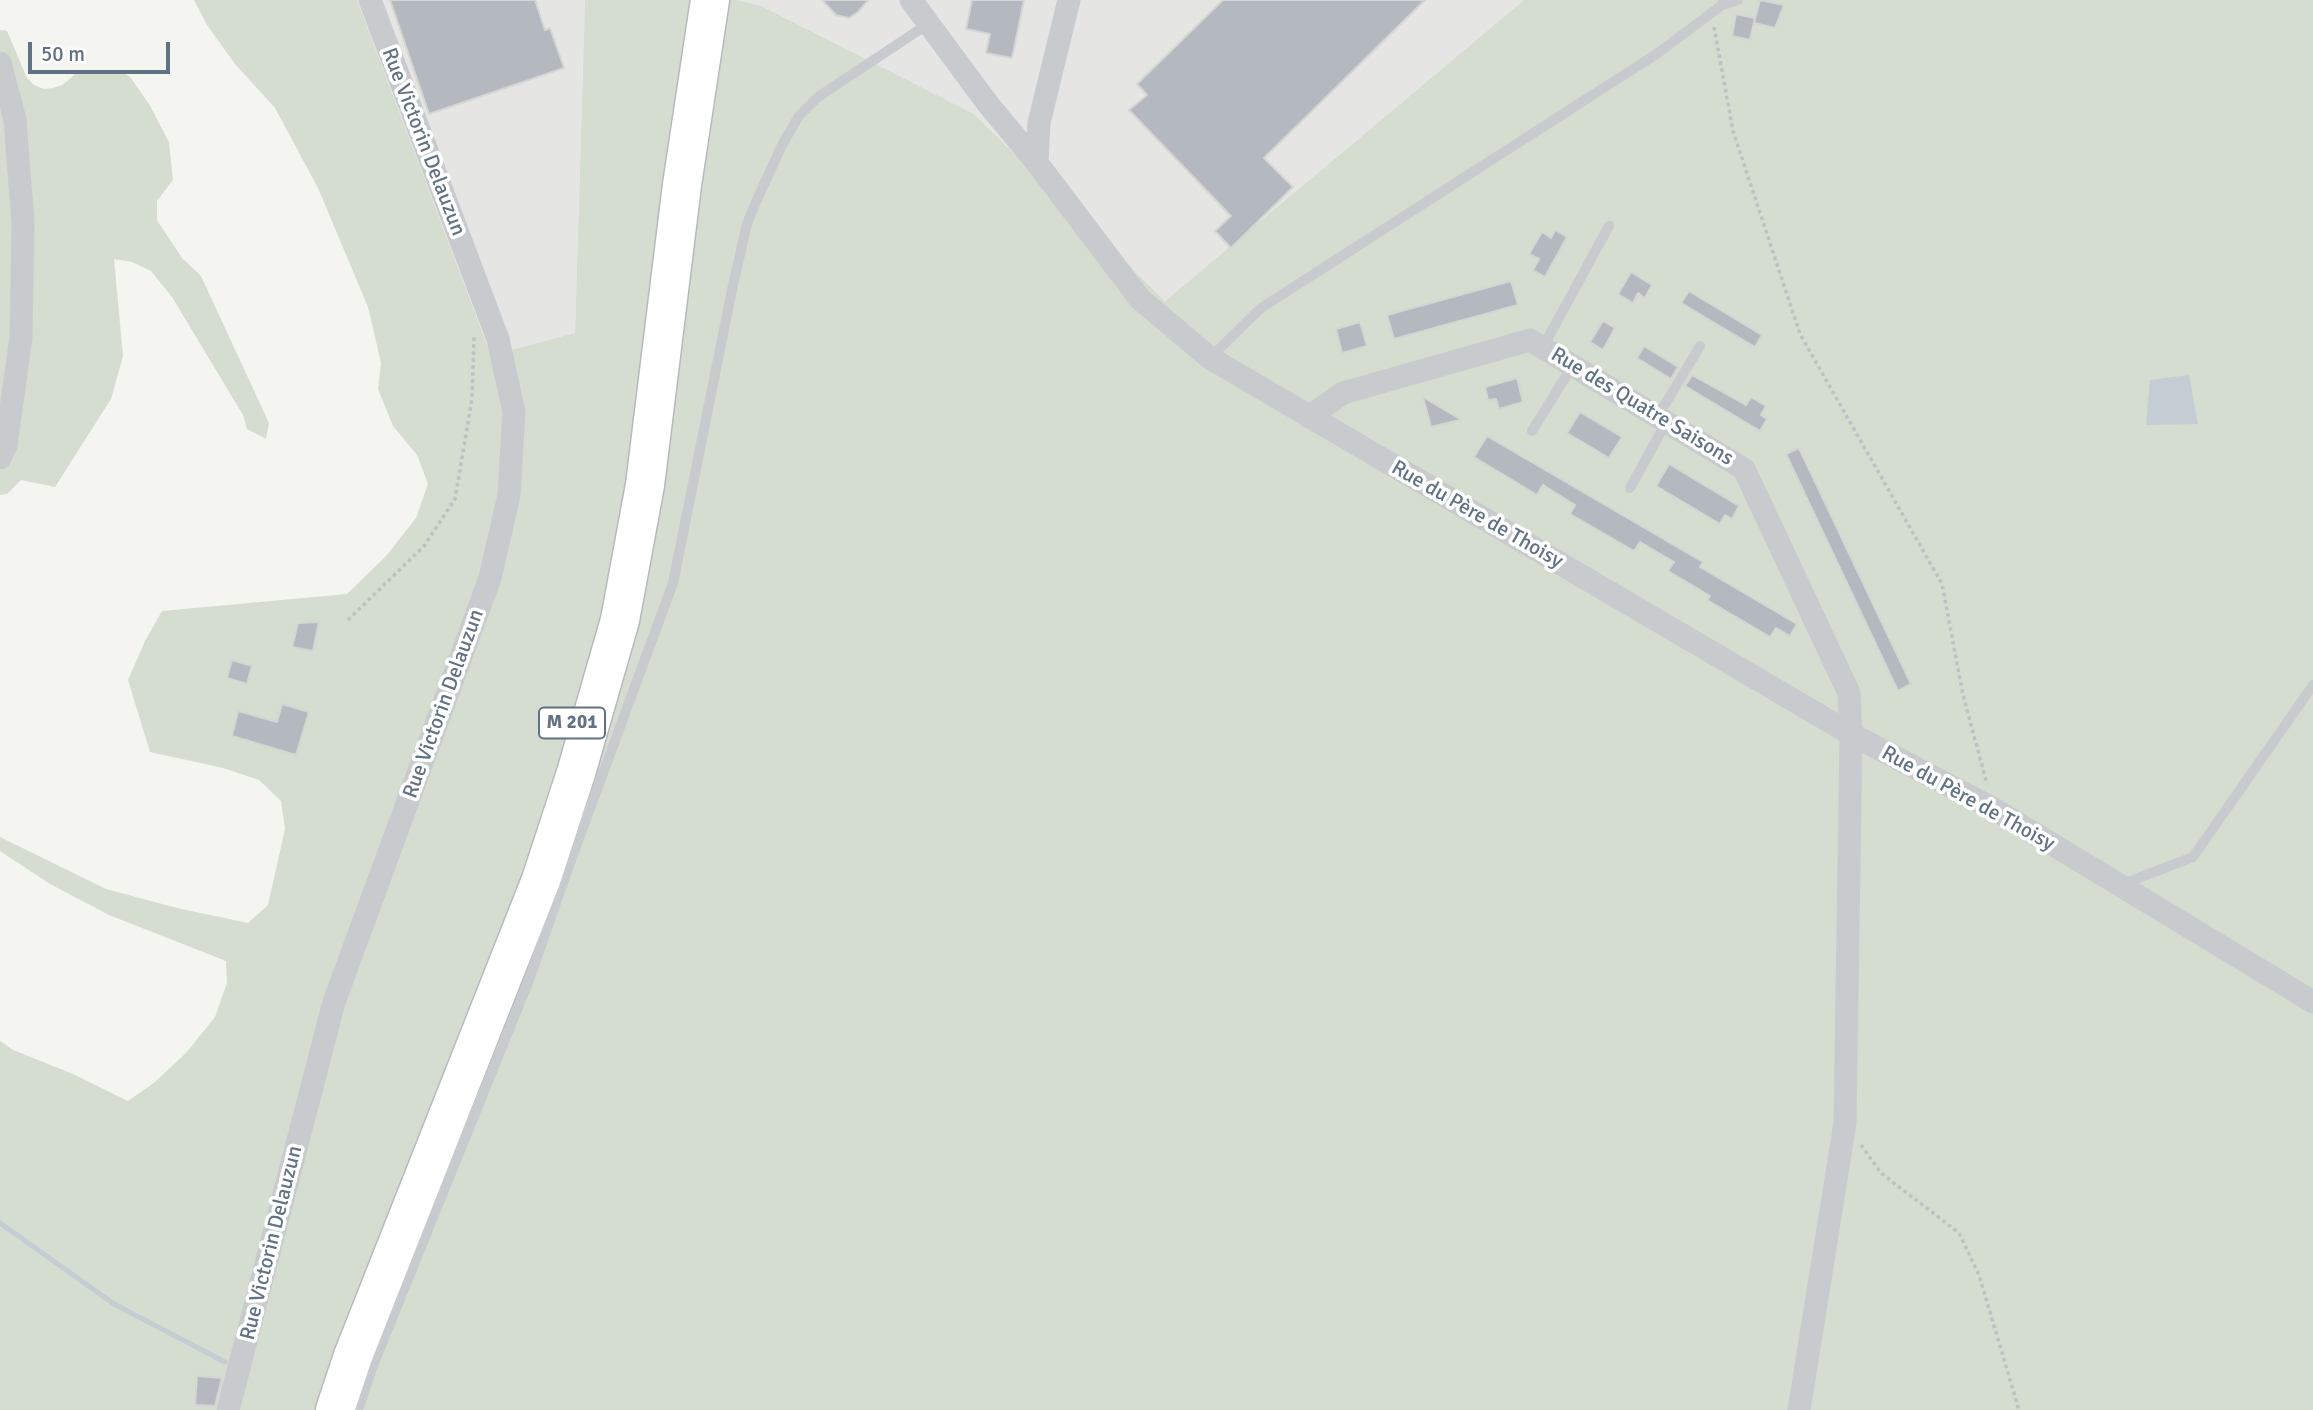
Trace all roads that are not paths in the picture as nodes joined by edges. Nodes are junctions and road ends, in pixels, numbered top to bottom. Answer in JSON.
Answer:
{"nodes":[{"id":1,"x":370,"y":0,"type":"edge"},
{"id":2,"x":691,"y":0,"type":"edge"},
{"id":3,"x":710,"y":0,"type":"edge"},
{"id":4,"x":911,"y":0,"type":"edge"},
{"id":5,"x":1069,"y":0,"type":"edge"},
{"id":6,"x":1738,"y":0,"type":"edge"},
{"id":7,"x":1723,"y":3,"type":"edge"},
{"id":8,"x":928,"y":24,"type":"junction"},
{"id":9,"x":0,"y":63,"type":"edge"},
{"id":10,"x":1037,"y":163,"type":"junction"},
{"id":11,"x":1609,"y":226,"type":"dead end"},
{"id":12,"x":1700,"y":346,"type":"dead end"},
{"id":13,"x":1542,"y":347,"type":"junction"},
{"id":14,"x":1210,"y":359,"type":"junction"},
{"id":15,"x":1573,"y":365,"type":"junction"},
{"id":16,"x":1310,"y":417,"type":"junction"},
{"id":17,"x":1663,"y":419,"type":"junction"},
{"id":18,"x":1532,"y":431,"type":"dead end"},
{"id":19,"x":0,"y":458,"type":"edge"},
{"id":20,"x":1630,"y":488,"type":"dead end"},
{"id":21,"x":2313,"y":685,"type":"edge"},
{"id":22,"x":1851,"y":734,"type":"junction"},
{"id":23,"x":2117,"y":886,"type":"junction"},
{"id":24,"x":2313,"y":1002,"type":"edge"},
{"id":25,"x":228,"y":1410,"type":"edge"},
{"id":26,"x":318,"y":1410,"type":"edge"},
{"id":27,"x":335,"y":1410,"type":"edge"},
{"id":28,"x":358,"y":1410,"type":"edge"},
{"id":29,"x":1799,"y":1410,"type":"edge"}],
"edges":[{"from":1,"to":25,"type":"street","name":"Rue Victorin Delauzun"},
{"from":2,"to":26,"type":"highway","number":"M 201"},
{"from":3,"to":27,"type":"highway","number":"M 201"},
{"from":4,"to":8,"type":"street","name":"Rue du Père de Thoisy"},
{"from":5,"to":10,"type":"street"},
{"from":6,"to":7,"type":"lane"},
{"from":7,"to":14,"type":"lane"},
{"from":8,"to":10,"type":"street","name":"Rue du Père de Thoisy"},
{"from":8,"to":28,"type":"lane"},
{"from":9,"to":19,"type":"street"},
{"from":10,"to":14,"type":"street","name":"Rue du Père de Thoisy"},
{"from":11,"to":13,"type":"lane"},
{"from":12,"to":17,"type":"lane"},
{"from":13,"to":15,"type":"street","name":"Rue des Quatre Saisons"},
{"from":13,"to":16,"type":"street","name":"Rue des Quatre Saisons"},
{"from":14,"to":16,"type":"street","name":"Rue du Père de Thoisy"},
{"from":15,"to":17,"type":"street","name":"Rue des Quatre Saisons"},
{"from":15,"to":18,"type":"lane"},
{"from":16,"to":22,"type":"street","name":"Rue du Père de Thoisy"},
{"from":17,"to":20,"type":"lane"},
{"from":17,"to":22,"type":"street","name":"Rue des Quatre Saisons"},
{"from":21,"to":23,"type":"lane"},
{"from":22,"to":23,"type":"street","name":"Rue du Père de Thoisy"},
{"from":22,"to":29,"type":"street","name":"Rue des Quatre Saisons"},
{"from":23,"to":24,"type":"street","name":"Rue du Père de Thoisy"}]}
